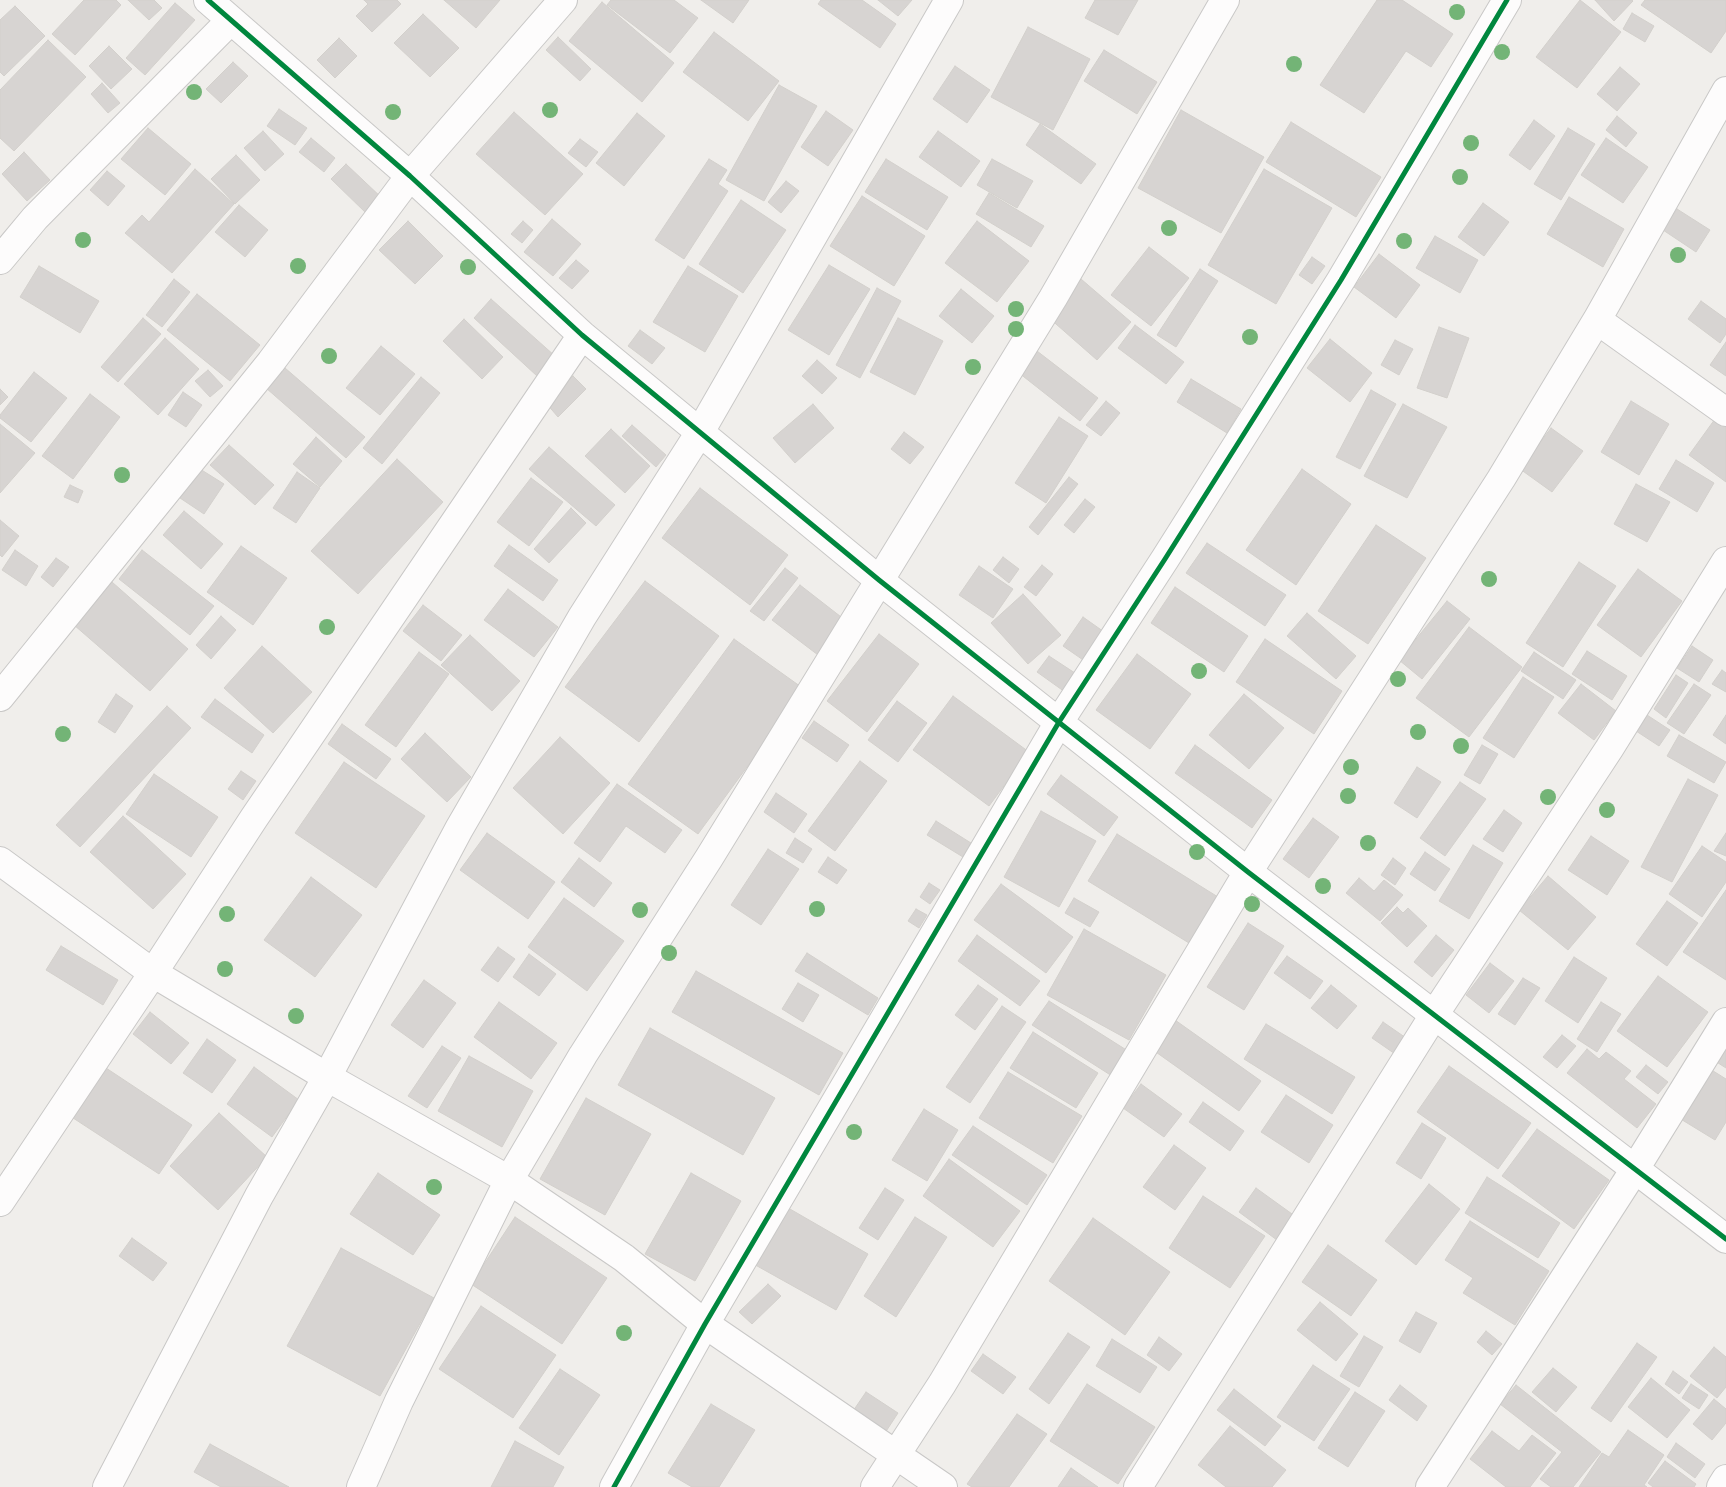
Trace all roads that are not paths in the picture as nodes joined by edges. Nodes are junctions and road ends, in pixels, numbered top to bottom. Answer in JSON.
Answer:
{"nodes":[{"id":1,"x":208,"y":0,"type":"edge"},
{"id":2,"x":563,"y":0,"type":"edge"},
{"id":3,"x":949,"y":0,"type":"edge"},
{"id":4,"x":1225,"y":0,"type":"edge"},
{"id":5,"x":1507,"y":0,"type":"edge"},
{"id":6,"x":231,"y":20,"type":"junction"},
{"id":7,"x":1726,"y":91,"type":"edge"},
{"id":8,"x":410,"y":176,"type":"junction"},
{"id":9,"x":0,"y":260,"type":"edge"},
{"id":10,"x":1597,"y":320,"type":"junction"},
{"id":11,"x":582,"y":335,"type":"junction"},
{"id":12,"x":1726,"y":412,"type":"edge"},
{"id":13,"x":700,"y":432,"type":"junction"},
{"id":14,"x":1726,"y":561,"type":"edge"},
{"id":15,"x":878,"y":580,"type":"junction"},
{"id":16,"x":0,"y":698,"type":"edge"},
{"id":17,"x":1059,"y":722,"type":"junction"},
{"id":18,"x":0,"y":861,"type":"edge"},
{"id":19,"x":1248,"y":872,"type":"junction"},
{"id":20,"x":154,"y":973,"type":"junction"},
{"id":21,"x":1434,"y":1014,"type":"junction"},
{"id":22,"x":1726,"y":1022,"type":"edge"},
{"id":23,"x":327,"y":1077,"type":"junction"},
{"id":24,"x":1636,"y":1169,"type":"junction"},
{"id":25,"x":509,"y":1180,"type":"junction"},
{"id":26,"x":0,"y":1202,"type":"edge"},
{"id":27,"x":1726,"y":1239,"type":"edge"},
{"id":28,"x":705,"y":1324,"type":"junction"},
{"id":29,"x":895,"y":1454,"type":"junction"},
{"id":30,"x":1726,"y":1479,"type":"edge"},
{"id":31,"x":107,"y":1487,"type":"edge"},
{"id":32,"x":361,"y":1487,"type":"edge"},
{"id":33,"x":614,"y":1487,"type":"edge"},
{"id":34,"x":875,"y":1487,"type":"edge"},
{"id":35,"x":943,"y":1487,"type":"edge"},
{"id":36,"x":1138,"y":1487,"type":"edge"},
{"id":37,"x":1430,"y":1487,"type":"edge"},
{"id":38,"x":1721,"y":1487,"type":"edge"}],
"edges":[{"from":1,"to":6,"type":"street"},
{"from":2,"to":8,"type":"street"},
{"from":3,"to":13,"type":"street"},
{"from":4,"to":15,"type":"street"},
{"from":5,"to":17,"type":"street"},
{"from":6,"to":8,"type":"street"},
{"from":6,"to":9,"type":"street"},
{"from":7,"to":10,"type":"street"},
{"from":8,"to":11,"type":"street"},
{"from":8,"to":16,"type":"street"},
{"from":10,"to":12,"type":"street"},
{"from":10,"to":19,"type":"street"},
{"from":11,"to":13,"type":"street"},
{"from":11,"to":20,"type":"street"},
{"from":13,"to":15,"type":"street"},
{"from":13,"to":23,"type":"street"},
{"from":14,"to":21,"type":"street"},
{"from":15,"to":17,"type":"street"},
{"from":15,"to":25,"type":"street"},
{"from":17,"to":19,"type":"street"},
{"from":17,"to":28,"type":"street"},
{"from":18,"to":20,"type":"street"},
{"from":19,"to":21,"type":"street"},
{"from":19,"to":29,"type":"street"},
{"from":20,"to":23,"type":"street"},
{"from":20,"to":26,"type":"street"},
{"from":21,"to":24,"type":"street"},
{"from":21,"to":36,"type":"street"},
{"from":22,"to":24,"type":"street"},
{"from":23,"to":25,"type":"street"},
{"from":23,"to":31,"type":"street"},
{"from":24,"to":27,"type":"street"},
{"from":24,"to":37,"type":"street"},
{"from":25,"to":28,"type":"street"},
{"from":25,"to":32,"type":"street"},
{"from":28,"to":29,"type":"street"},
{"from":28,"to":33,"type":"street"},
{"from":29,"to":34,"type":"street"},
{"from":29,"to":35,"type":"street"},
{"from":30,"to":38,"type":"street"}]}
